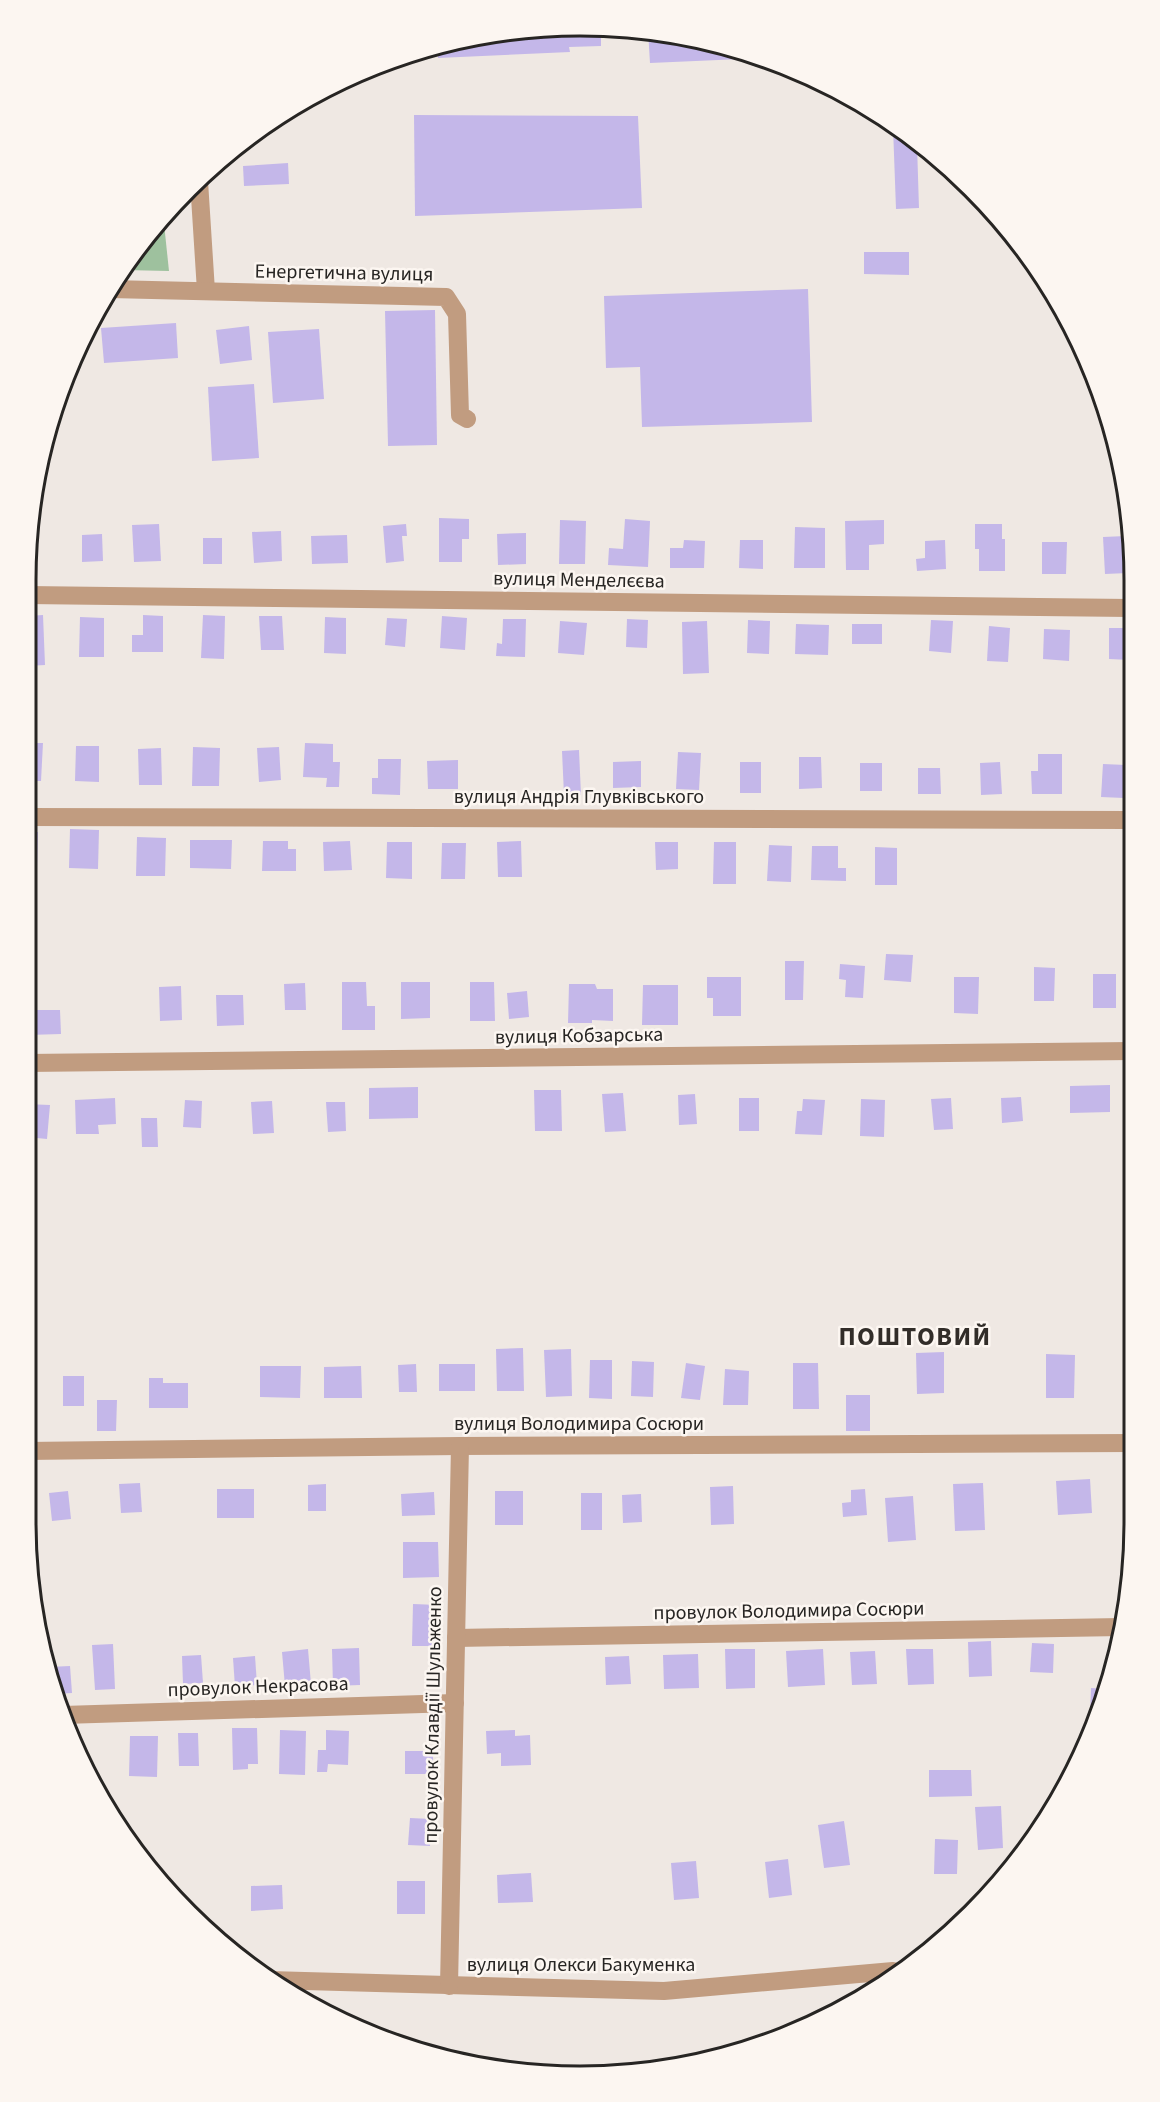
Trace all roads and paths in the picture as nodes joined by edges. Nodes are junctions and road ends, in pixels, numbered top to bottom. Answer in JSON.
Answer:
{"nodes":[{"id":1,"x":200,"y":191,"type":"edge"},
{"id":2,"x":121,"y":289,"type":"edge"},
{"id":3,"x":206,"y":291,"type":"junction"},
{"id":4,"x":467,"y":419,"type":"dead end"},
{"id":5,"x":36,"y":596,"type":"edge"},
{"id":6,"x":1124,"y":608,"type":"edge"},
{"id":7,"x":36,"y":817,"type":"edge"},
{"id":8,"x":1124,"y":820,"type":"edge"},
{"id":9,"x":1124,"y":1051,"type":"edge"},
{"id":10,"x":36,"y":1063,"type":"edge"},
{"id":11,"x":1124,"y":1443,"type":"edge"},
{"id":12,"x":460,"y":1446,"type":"junction"},
{"id":13,"x":36,"y":1451,"type":"edge"},
{"id":14,"x":1114,"y":1627,"type":"edge"},
{"id":15,"x":456,"y":1638,"type":"junction"},
{"id":16,"x":455,"y":1703,"type":"junction"},
{"id":17,"x":71,"y":1715,"type":"edge"},
{"id":18,"x":885,"y":1972,"type":"edge"},
{"id":19,"x":289,"y":1981,"type":"edge"},
{"id":20,"x":448,"y":1986,"type":"junction"}],
"edges":[{"from":1,"to":3,"type":"street"},
{"from":2,"to":3,"type":"street","name":"Енергетична вулиця"},
{"from":3,"to":4,"type":"street","name":"Енергетична вулиця"},
{"from":5,"to":6,"type":"street","name":"вулиця Менделєєва"},
{"from":7,"to":8,"type":"street","name":"вулиця Андрія Глувківського"},
{"from":9,"to":10,"type":"street","name":"вулиця Кобзарська"},
{"from":11,"to":12,"type":"street","name":"вулиця Володимира Сосюри"},
{"from":12,"to":13,"type":"street","name":"вулиця Володимира Сосюри"},
{"from":12,"to":15,"type":"street","name":"провулок Клавдії Шульженко"},
{"from":14,"to":15,"type":"street","name":"провулок Володимира Сосюри"},
{"from":15,"to":16,"type":"street","name":"провулок Клавдії Шульженко"},
{"from":16,"to":17,"type":"street","name":"провулок Некрасова"},
{"from":16,"to":20,"type":"street","name":"провулок Клавдії Шульженко"},
{"from":18,"to":20,"type":"street","name":"вулиця Олекси Бакуменка"},
{"from":19,"to":20,"type":"street","name":"вулиця Олекси Бакуменка"}]}
